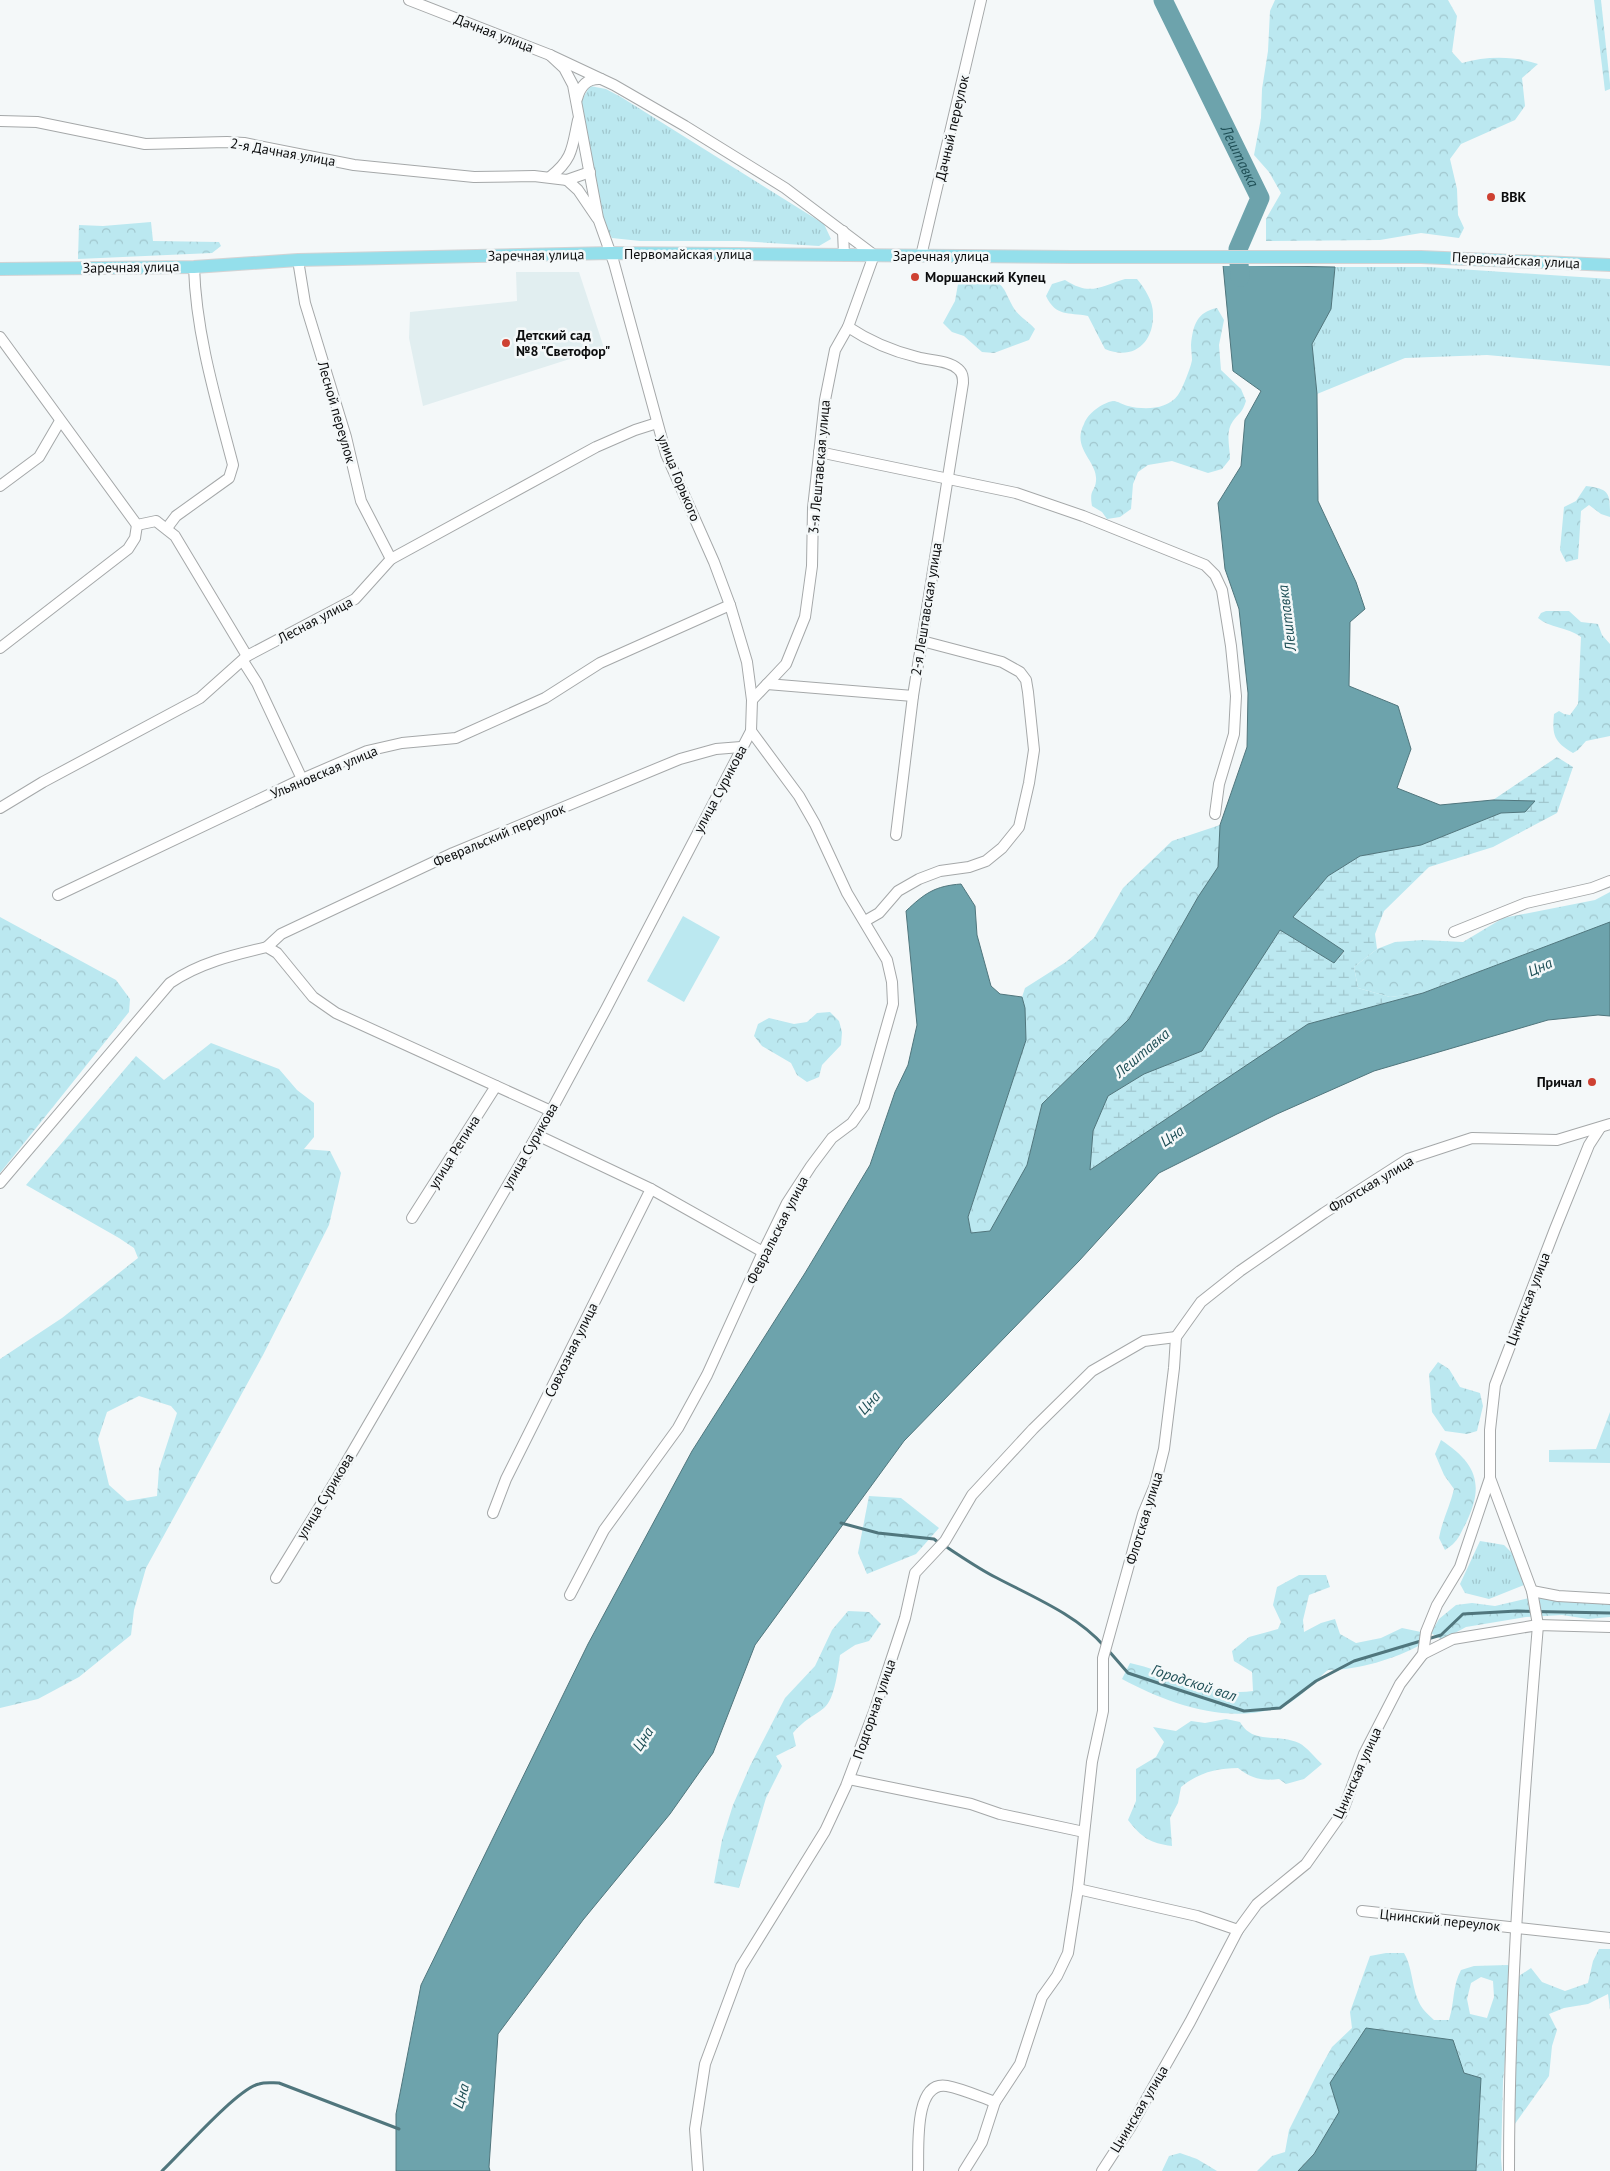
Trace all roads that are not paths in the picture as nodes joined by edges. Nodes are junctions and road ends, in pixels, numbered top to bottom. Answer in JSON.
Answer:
{"nodes":[{"id":1,"x":410,"y":0,"type":"edge"},
{"id":2,"x":981,"y":0,"type":"edge"},
{"id":3,"x":550,"y":55,"type":"junction"},
{"id":4,"x":602,"y":79,"type":"junction"},
{"id":5,"x":577,"y":100,"type":"junction"},
{"id":6,"x":580,"y":114,"type":"junction"},
{"id":7,"x":0,"y":121,"type":"edge"},
{"id":8,"x":590,"y":172,"type":"junction"},
{"id":9,"x":550,"y":177,"type":"junction"},
{"id":10,"x":567,"y":180,"type":"junction"},
{"id":11,"x":598,"y":218,"type":"junction"},
{"id":12,"x":843,"y":231,"type":"junction"},
{"id":13,"x":611,"y":253,"type":"junction"},
{"id":14,"x":765,"y":254,"type":"joint"},
{"id":15,"x":844,"y":255,"type":"junction"},
{"id":16,"x":874,"y":255,"type":"junction"},
{"id":17,"x":921,"y":256,"type":"junction"},
{"id":18,"x":1421,"y":257,"type":"joint"},
{"id":19,"x":298,"y":260,"type":"junction"},
{"id":20,"x":1610,"y":265,"type":"edge"},
{"id":21,"x":194,"y":267,"type":"junction"},
{"id":22,"x":0,"y":269,"type":"edge"},
{"id":23,"x":848,"y":327,"type":"junction"},
{"id":24,"x":0,"y":336,"type":"edge"},
{"id":25,"x":4,"y":350,"type":"edge"},
{"id":26,"x":60,"y":421,"type":"junction"},
{"id":27,"x":657,"y":423,"type":"junction"},
{"id":28,"x":819,"y":452,"type":"junction"},
{"id":29,"x":946,"y":478,"type":"junction"},
{"id":30,"x":0,"y":486,"type":"edge"},
{"id":31,"x":137,"y":525,"type":"junction"},
{"id":32,"x":167,"y":528,"type":"junction"},
{"id":33,"x":391,"y":559,"type":"junction"},
{"id":34,"x":730,"y":605,"type":"junction"},
{"id":35,"x":922,"y":641,"type":"junction"},
{"id":36,"x":0,"y":648,"type":"edge"},
{"id":37,"x":245,"y":658,"type":"junction"},
{"id":38,"x":767,"y":684,"type":"junction"},
{"id":39,"x":912,"y":696,"type":"junction"},
{"id":40,"x":752,"y":700,"type":"junction"},
{"id":41,"x":750,"y":731,"type":"junction"},
{"id":42,"x":741,"y":747,"type":"junction"},
{"id":43,"x":302,"y":779,"type":"junction"},
{"id":44,"x":0,"y":808,"type":"edge"},
{"id":45,"x":1215,"y":814,"type":"dead end"},
{"id":46,"x":896,"y":836,"type":"dead end"},
{"id":47,"x":1610,"y":881,"type":"edge"},
{"id":48,"x":58,"y":895,"type":"dead end"},
{"id":49,"x":865,"y":921,"type":"junction"},
{"id":50,"x":1454,"y":932,"type":"dead end"},
{"id":51,"x":266,"y":947,"type":"junction"},
{"id":52,"x":496,"y":1086,"type":"junction"},
{"id":53,"x":551,"y":1111,"type":"junction"},
{"id":54,"x":1605,"y":1126,"type":"edge"},
{"id":55,"x":537,"y":1134,"type":"junction"},
{"id":56,"x":0,"y":1183,"type":"edge"},
{"id":57,"x":652,"y":1189,"type":"junction"},
{"id":58,"x":412,"y":1218,"type":"dead end"},
{"id":59,"x":763,"y":1252,"type":"junction"},
{"id":60,"x":1176,"y":1337,"type":"junction"},
{"id":61,"x":1490,"y":1478,"type":"junction"},
{"id":62,"x":493,"y":1513,"type":"dead end"},
{"id":63,"x":276,"y":1578,"type":"dead end"},
{"id":64,"x":1532,"y":1591,"type":"junction"},
{"id":65,"x":570,"y":1595,"type":"dead end"},
{"id":66,"x":1610,"y":1599,"type":"edge"},
{"id":67,"x":1537,"y":1621,"type":"junction"},
{"id":68,"x":1610,"y":1627,"type":"edge"},
{"id":69,"x":1423,"y":1654,"type":"junction"},
{"id":70,"x":849,"y":1778,"type":"junction"},
{"id":71,"x":1084,"y":1832,"type":"junction"},
{"id":72,"x":1078,"y":1889,"type":"junction"},
{"id":73,"x":1362,"y":1911,"type":"dead end"},
{"id":74,"x":1518,"y":1928,"type":"junction"},
{"id":75,"x":1238,"y":1930,"type":"junction"},
{"id":76,"x":1610,"y":1938,"type":"edge"},
{"id":77,"x":995,"y":2102,"type":"junction"},
{"id":78,"x":698,"y":2171,"type":"edge"},
{"id":79,"x":918,"y":2171,"type":"edge"},
{"id":80,"x":964,"y":2171,"type":"edge"},
{"id":81,"x":1102,"y":2171,"type":"edge"},
{"id":82,"x":1509,"y":2171,"type":"edge"}],
"edges":[{"from":1,"to":3,"type":"street","name":"Дачная улица"},
{"from":2,"to":17,"type":"street","name":"Дачный переулок"},
{"from":3,"to":4,"type":"street","name":"Дачная улица"},
{"from":3,"to":5,"type":"street"},
{"from":4,"to":5,"type":"street"},
{"from":4,"to":12,"type":"street","name":"Дачная улица"},
{"from":5,"to":6,"type":"street"},
{"from":6,"to":8,"type":"street"},
{"from":6,"to":9,"type":"street"},
{"from":7,"to":9,"type":"street","name":"2-я Дачная улица"},
{"from":8,"to":10,"type":"street"},
{"from":8,"to":11,"type":"street"},
{"from":9,"to":10,"type":"street","name":"2-я Дачная улица"},
{"from":10,"to":11,"type":"street"},
{"from":11,"to":13,"type":"street","name":"улица Горького"},
{"from":12,"to":15,"type":"street"},
{"from":12,"to":16,"type":"street","name":"Дачная улица"},
{"from":13,"to":14,"type":"main road","name":"Первомайская улица"},
{"from":13,"to":19,"type":"main road","name":"Заречная улица"},
{"from":13,"to":27,"type":"street","name":"улица Горького"},
{"from":14,"to":15,"type":"main road","name":"Заречная улица"},
{"from":15,"to":16,"type":"main road","name":"Заречная улица"},
{"from":16,"to":17,"type":"main road","name":"Заречная улица"},
{"from":16,"to":23,"type":"street","name":"3-я Лештавская улица"},
{"from":17,"to":18,"type":"main road","name":"Заречная улица"},
{"from":18,"to":20,"type":"main road","name":"Первомайская улица"},
{"from":19,"to":21,"type":"main road","name":"Заречная улица"},
{"from":19,"to":33,"type":"street","name":"Лесной переулок"},
{"from":21,"to":22,"type":"main road","name":"Заречная улица"},
{"from":21,"to":32,"type":"street"},
{"from":23,"to":28,"type":"street","name":"3-я Лештавская улица"},
{"from":23,"to":29,"type":"street","name":"2-я Лештавская улица"},
{"from":24,"to":25,"type":"street"},
{"from":25,"to":26,"type":"street"},
{"from":26,"to":30,"type":"street"},
{"from":26,"to":31,"type":"street"},
{"from":27,"to":33,"type":"street","name":"Лесная улица"},
{"from":27,"to":34,"type":"street","name":"улица Горького"},
{"from":28,"to":29,"type":"street"},
{"from":28,"to":38,"type":"street","name":"3-я Лештавская улица"},
{"from":29,"to":35,"type":"street","name":"2-я Лештавская улица"},
{"from":29,"to":45,"type":"street"},
{"from":31,"to":32,"type":"street"},
{"from":31,"to":36,"type":"street"},
{"from":32,"to":37,"type":"street"},
{"from":33,"to":37,"type":"street","name":"Лесная улица"},
{"from":34,"to":40,"type":"street","name":"улица Горького"},
{"from":34,"to":43,"type":"street","name":"Ульяновская улица"},
{"from":35,"to":39,"type":"street","name":"2-я Лештавская улица"},
{"from":35,"to":49,"type":"street"},
{"from":37,"to":43,"type":"street"},
{"from":37,"to":44,"type":"street","name":"Лесная улица"},
{"from":38,"to":39,"type":"street"},
{"from":38,"to":40,"type":"street","name":"3-я Лештавская улица"},
{"from":39,"to":46,"type":"street","name":"2-я Лештавская улица"},
{"from":40,"to":41,"type":"street","name":"улица Сурикова"},
{"from":41,"to":42,"type":"street","name":"улица Сурикова"},
{"from":41,"to":49,"type":"street","name":"Февральская улица"},
{"from":42,"to":51,"type":"street","name":"Февральский переулок"},
{"from":42,"to":53,"type":"street","name":"улица Сурикова"},
{"from":43,"to":48,"type":"street","name":"Ульяновская улица"},
{"from":47,"to":50,"type":"street"},
{"from":49,"to":59,"type":"street","name":"Февральская улица"},
{"from":51,"to":52,"type":"street"},
{"from":51,"to":56,"type":"street"},
{"from":52,"to":53,"type":"street"},
{"from":52,"to":58,"type":"street","name":"улица Репина"},
{"from":53,"to":55,"type":"street","name":"улица Сурикова"},
{"from":54,"to":60,"type":"street","name":"Флотская улица"},
{"from":54,"to":61,"type":"street","name":"Цнинская улица"},
{"from":55,"to":57,"type":"street"},
{"from":55,"to":63,"type":"street","name":"улица Сурикова"},
{"from":57,"to":59,"type":"street"},
{"from":57,"to":62,"type":"street","name":"Совхозная улица"},
{"from":59,"to":65,"type":"street","name":"Февральская улица"},
{"from":60,"to":70,"type":"street","name":"Подгорная улица"},
{"from":60,"to":71,"type":"street","name":"Флотская улица"},
{"from":61,"to":64,"type":"street","name":"Цнинская улица"},
{"from":61,"to":69,"type":"street","name":"Цнинская улица"},
{"from":64,"to":66,"type":"street"},
{"from":64,"to":67,"type":"street","name":"Цнинская улица"},
{"from":67,"to":68,"type":"street"},
{"from":67,"to":69,"type":"street"},
{"from":67,"to":74,"type":"street","name":"Цнинская улица"},
{"from":69,"to":75,"type":"street","name":"Цнинская улица"},
{"from":70,"to":71,"type":"street"},
{"from":70,"to":78,"type":"street","name":"Подгорная улица"},
{"from":71,"to":72,"type":"street","name":"Флотская улица"},
{"from":72,"to":75,"type":"street"},
{"from":72,"to":77,"type":"street","name":"Флотская улица"},
{"from":73,"to":74,"type":"street","name":"Цнинский переулок"},
{"from":74,"to":76,"type":"street","name":"Цнинский переулок"},
{"from":74,"to":82,"type":"street","name":"Цнинская улица"},
{"from":75,"to":81,"type":"street","name":"Цнинская улица"},
{"from":77,"to":79,"type":"street"},
{"from":77,"to":80,"type":"street","name":"Флотская улица"}]}
